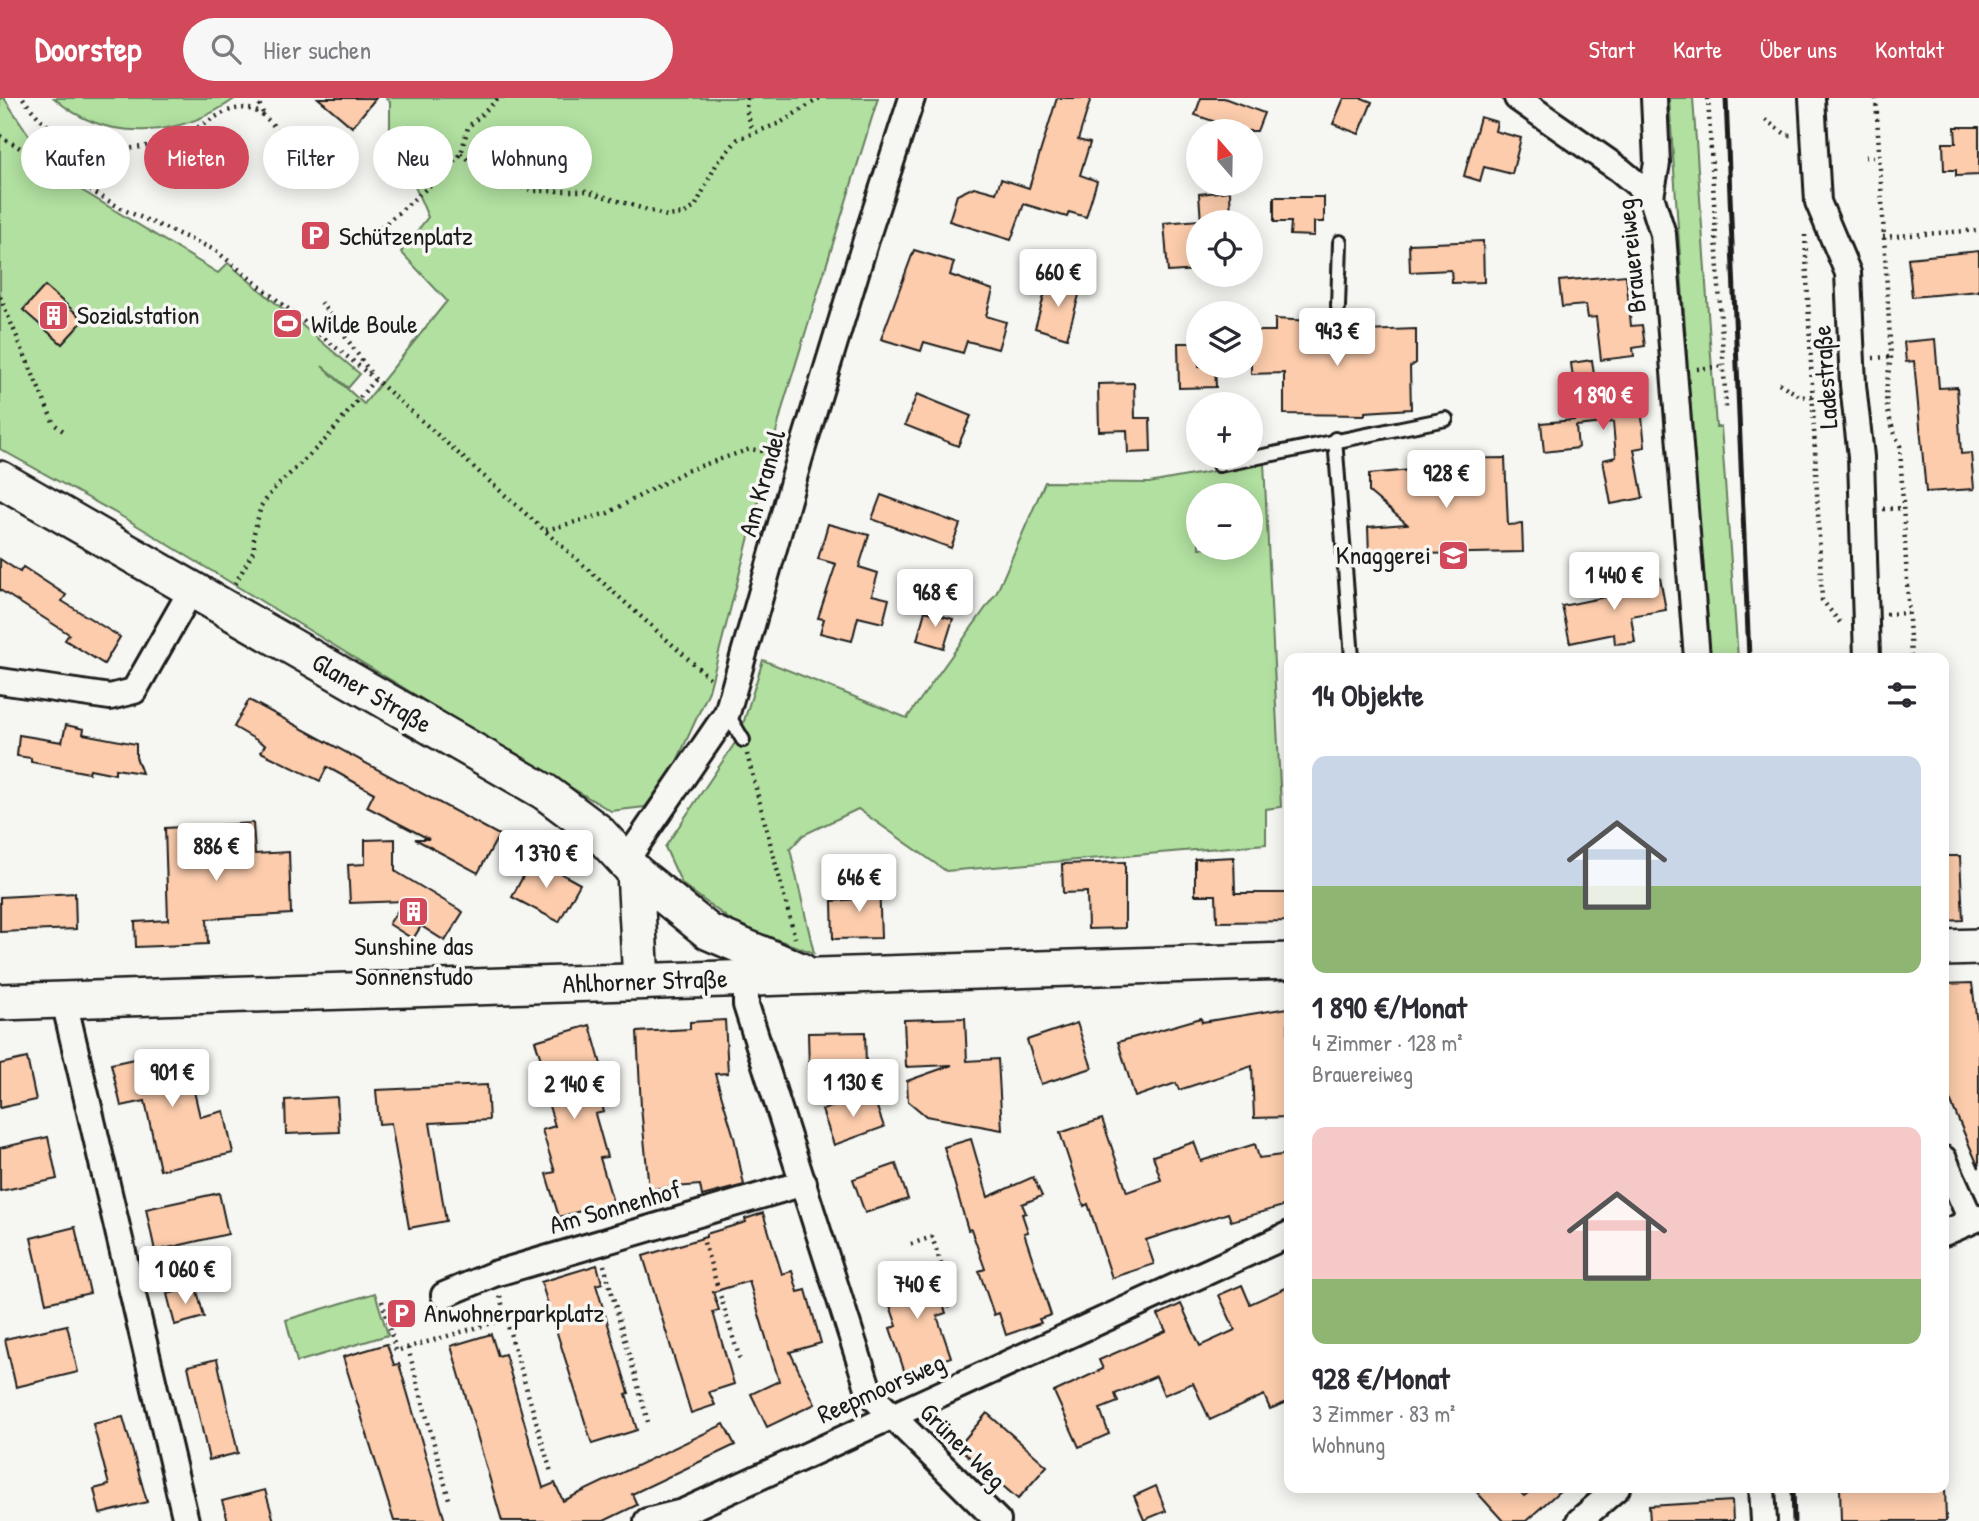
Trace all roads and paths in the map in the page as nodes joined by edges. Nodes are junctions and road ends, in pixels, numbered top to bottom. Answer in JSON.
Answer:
{"nodes":[{"id":1,"x":23,"y":98,"type":"edge"},
{"id":2,"x":257,"y":98,"type":"edge"},
{"id":3,"x":499,"y":98,"type":"edge"},
{"id":4,"x":747,"y":98,"type":"edge"},
{"id":5,"x":820,"y":98,"type":"edge"},
{"id":6,"x":912,"y":98,"type":"edge"},
{"id":7,"x":1517,"y":98,"type":"edge"},
{"id":8,"x":1654,"y":98,"type":"edge"},
{"id":9,"x":1708,"y":98,"type":"edge"},
{"id":10,"x":1812,"y":98,"type":"edge"},
{"id":11,"x":1876,"y":98,"type":"edge"},
{"id":12,"x":264,"y":116,"type":"junction"},
{"id":13,"x":272,"y":126,"type":"edge"},
{"id":14,"x":753,"y":132,"type":"junction"},
{"id":15,"x":0,"y":136,"type":"edge"},
{"id":16,"x":461,"y":154,"type":"junction"},
{"id":17,"x":1865,"y":157,"type":"dead end"},
{"id":18,"x":1878,"y":157,"type":"junction"},
{"id":19,"x":453,"y":163,"type":"edge"},
{"id":20,"x":426,"y":189,"type":"edge"},
{"id":21,"x":1651,"y":196,"type":"junction"},
{"id":22,"x":1979,"y":230,"type":"edge"},
{"id":23,"x":376,"y":232,"type":"dead end"},
{"id":24,"x":1805,"y":234,"type":"dead end"},
{"id":25,"x":1883,"y":237,"type":"junction"},
{"id":26,"x":1340,"y":243,"type":"dead end"},
{"id":27,"x":0,"y":297,"type":"edge"},
{"id":28,"x":321,"y":302,"type":"dead end"},
{"id":29,"x":1338,"y":307,"type":"dead end"},
{"id":30,"x":375,"y":379,"type":"junction"},
{"id":31,"x":1779,"y":383,"type":"dead end"},
{"id":32,"x":1812,"y":396,"type":"junction"},
{"id":33,"x":1726,"y":408,"type":"dead end"},
{"id":34,"x":1446,"y":419,"type":"dead end"},
{"id":35,"x":65,"y":433,"type":"dead end"},
{"id":36,"x":1335,"y":439,"type":"junction"},
{"id":37,"x":1263,"y":455,"type":"edge"},
{"id":38,"x":800,"y":457,"type":"junction"},
{"id":39,"x":0,"y":479,"type":"edge"},
{"id":40,"x":545,"y":530,"type":"junction"},
{"id":41,"x":206,"y":598,"type":"junction"},
{"id":42,"x":1850,"y":635,"type":"dead end"},
{"id":43,"x":1352,"y":653,"type":"edge"},
{"id":44,"x":1697,"y":653,"type":"edge"},
{"id":45,"x":1867,"y":653,"type":"edge"},
{"id":46,"x":1911,"y":653,"type":"edge"},
{"id":47,"x":0,"y":681,"type":"edge"},
{"id":48,"x":727,"y":713,"type":"junction"},
{"id":49,"x":743,"y":740,"type":"joint"},
{"id":50,"x":630,"y":867,"type":"junction"},
{"id":51,"x":1979,"y":947,"type":"edge"},
{"id":52,"x":1949,"y":948,"type":"edge"},
{"id":53,"x":1284,"y":961,"type":"edge"},
{"id":54,"x":810,"y":975,"type":"junction"},
{"id":55,"x":746,"y":977,"type":"junction"},
{"id":56,"x":641,"y":981,"type":"junction"},
{"id":57,"x":64,"y":1001,"type":"junction"},
{"id":58,"x":0,"y":1002,"type":"edge"},
{"id":59,"x":1949,"y":1169,"type":"edge"},
{"id":60,"x":804,"y":1183,"type":"junction"},
{"id":61,"x":696,"y":1215,"type":"junction"},
{"id":62,"x":1975,"y":1219,"type":"edge"},
{"id":63,"x":1949,"y":1231,"type":"edge"},
{"id":64,"x":1284,"y":1237,"type":"edge"},
{"id":65,"x":598,"y":1244,"type":"junction"},
{"id":66,"x":911,"y":1244,"type":"dead end"},
{"id":67,"x":444,"y":1294,"type":"dead end"},
{"id":68,"x":382,"y":1301,"type":"dead end"},
{"id":69,"x":944,"y":1308,"type":"dead end"},
{"id":70,"x":408,"y":1348,"type":"junction"},
{"id":71,"x":740,"y":1360,"type":"dead end"},
{"id":72,"x":892,"y":1417,"type":"junction"},
{"id":73,"x":648,"y":1422,"type":"dead end"},
{"id":74,"x":551,"y":1472,"type":"dead end"},
{"id":75,"x":1611,"y":1493,"type":"edge"},
{"id":76,"x":1762,"y":1493,"type":"edge"},
{"id":77,"x":449,"y":1499,"type":"dead end"},
{"id":78,"x":186,"y":1521,"type":"edge"},
{"id":79,"x":647,"y":1521,"type":"edge"},
{"id":80,"x":998,"y":1521,"type":"edge"},
{"id":81,"x":1579,"y":1521,"type":"edge"},
{"id":82,"x":1764,"y":1521,"type":"edge"}],
"edges":[{"from":1,"to":12,"type":"path"},
{"from":2,"to":12,"type":"path"},
{"from":3,"to":16,"type":"path"},
{"from":4,"to":14,"type":"path"},
{"from":5,"to":14,"type":"path"},
{"from":6,"to":38,"type":"street","name":"Am Krandel"},
{"from":7,"to":21,"type":"street"},
{"from":8,"to":21,"type":"street","name":"Brauereiweg"},
{"from":9,"to":33,"type":"path"},
{"from":10,"to":45,"type":"street","name":"Ladestraße"},
{"from":11,"to":18,"type":"path"},
{"from":12,"to":13,"type":"path"},
{"from":14,"to":16,"type":"path"},
{"from":15,"to":30,"type":"path"},
{"from":16,"to":19,"type":"path"},
{"from":17,"to":18,"type":"path"},
{"from":18,"to":25,"type":"path"},
{"from":20,"to":23,"type":"path"},
{"from":21,"to":44,"type":"street","name":"Brauereiweg"},
{"from":22,"to":25,"type":"path"},
{"from":24,"to":32,"type":"path"},
{"from":25,"to":46,"type":"path"},
{"from":26,"to":29,"type":"lane"},
{"from":27,"to":35,"type":"path"},
{"from":28,"to":30,"type":"path"},
{"from":30,"to":40,"type":"path"},
{"from":30,"to":41,"type":"path"},
{"from":31,"to":32,"type":"path"},
{"from":32,"to":42,"type":"path"},
{"from":34,"to":36,"type":"lane"},
{"from":36,"to":37,"type":"lane"},
{"from":36,"to":43,"type":"lane"},
{"from":38,"to":40,"type":"path"},
{"from":38,"to":48,"type":"street","name":"Am Krandel"},
{"from":39,"to":41,"type":"street","name":"Glaner Straße"},
{"from":40,"to":48,"type":"path"},
{"from":41,"to":47,"type":"street"},
{"from":41,"to":50,"type":"street","name":"Glaner Straße"},
{"from":48,"to":49,"type":"lane"},
{"from":48,"to":50,"type":"street","name":"Am Krandel"},
{"from":49,"to":54,"type":"path"},
{"from":50,"to":54,"type":"street","name":"Glaner Straße"},
{"from":50,"to":56,"type":"street"},
{"from":51,"to":52,"type":"street"},
{"from":53,"to":54,"type":"street","name":"Ahlhorner Straße"},
{"from":54,"to":55,"type":"street","name":"Ahlhorner Straße"},
{"from":55,"to":56,"type":"street","name":"Ahlhorner Straße"},
{"from":55,"to":60,"type":"street","name":"Grüner Weg"},
{"from":56,"to":57,"type":"street","name":"Ahlhorner Straße"},
{"from":57,"to":58,"type":"street","name":"Ahlhorner Straße"},
{"from":57,"to":78,"type":"street"},
{"from":59,"to":62,"type":"street"},
{"from":60,"to":61,"type":"street","name":"Am Sonnenhof"},
{"from":60,"to":72,"type":"street","name":"Grüner Weg"},
{"from":61,"to":65,"type":"street","name":"Am Sonnenhof"},
{"from":61,"to":71,"type":"path"},
{"from":62,"to":63,"type":"street"},
{"from":64,"to":72,"type":"street","name":"Reepmoorsweg"},
{"from":65,"to":67,"type":"street","name":"Am Sonnenhof"},
{"from":65,"to":73,"type":"path"},
{"from":66,"to":69,"type":"path"},
{"from":68,"to":70,"type":"path"},
{"from":70,"to":74,"type":"path"},
{"from":70,"to":77,"type":"path"},
{"from":72,"to":79,"type":"street","name":"Reepmoorsweg"},
{"from":72,"to":80,"type":"street","name":"Grüner Weg"},
{"from":75,"to":81,"type":"street"},
{"from":76,"to":82,"type":"street"}]}
